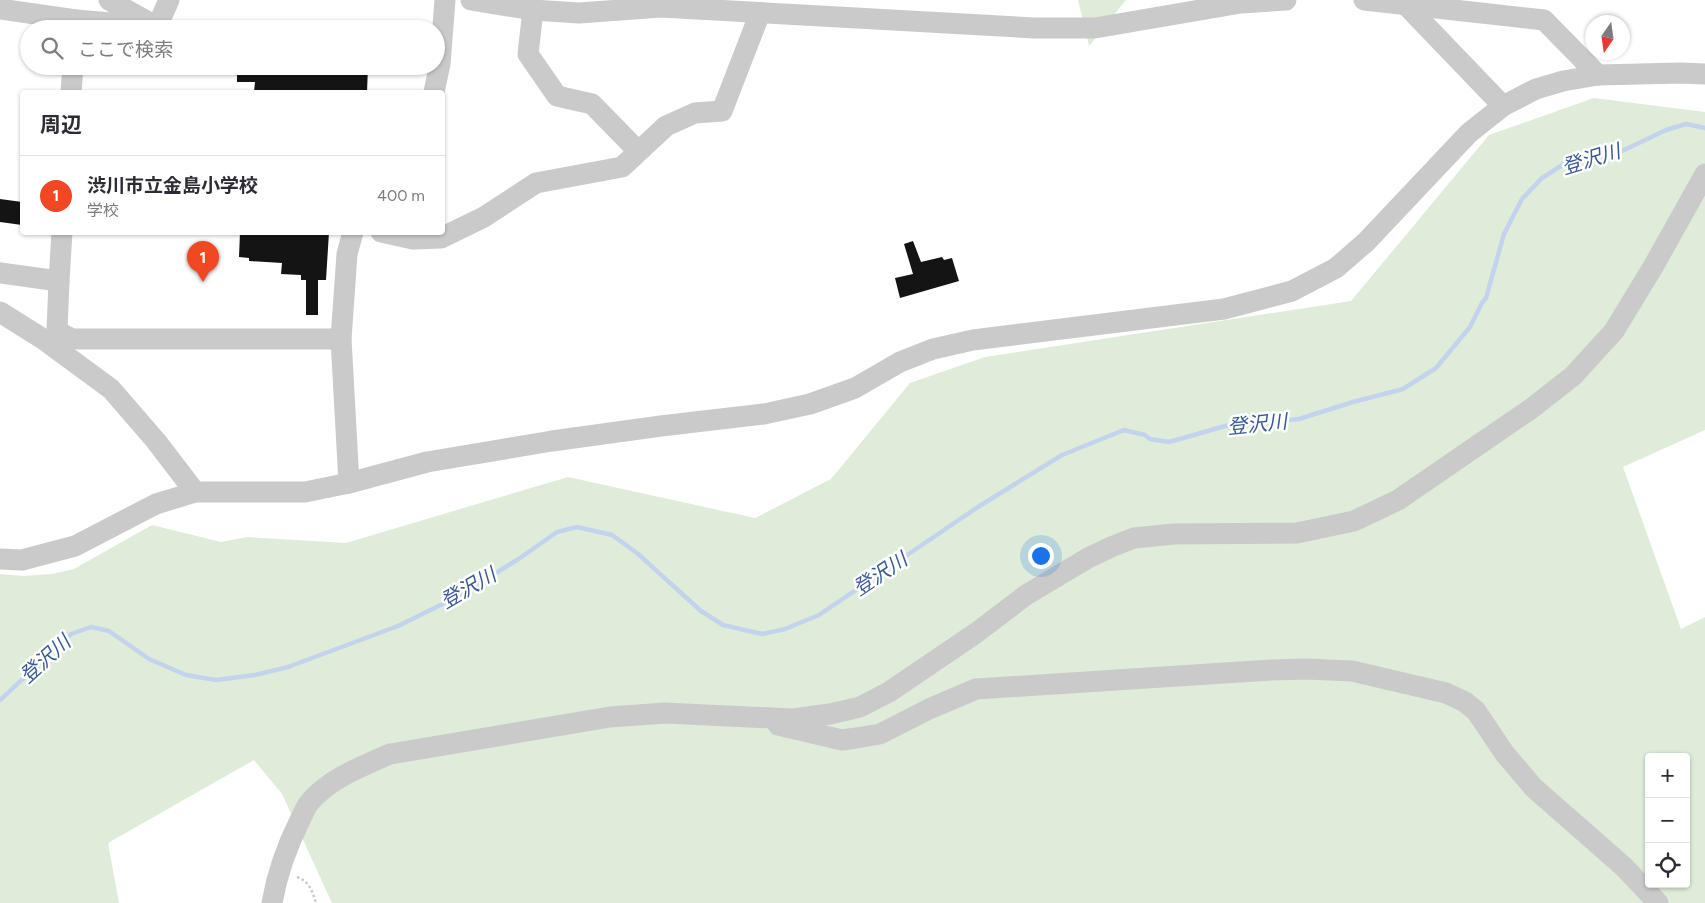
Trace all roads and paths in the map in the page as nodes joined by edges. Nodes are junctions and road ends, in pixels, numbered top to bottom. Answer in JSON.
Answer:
{"nodes":[{"id":1,"x":109,"y":0,"type":"edge"},
{"id":2,"x":169,"y":0,"type":"edge"},
{"id":3,"x":445,"y":0,"type":"edge"},
{"id":4,"x":471,"y":0,"type":"edge"},
{"id":5,"x":1286,"y":0,"type":"edge"},
{"id":6,"x":1364,"y":0,"type":"edge"},
{"id":7,"x":1405,"y":4,"type":"junction"},
{"id":8,"x":0,"y":9,"type":"edge"},
{"id":9,"x":533,"y":10,"type":"junction"},
{"id":10,"x":760,"y":13,"type":"junction"},
{"id":11,"x":55,"y":20,"type":"edge"},
{"id":12,"x":145,"y":20,"type":"edge"},
{"id":13,"x":160,"y":20,"type":"edge"},
{"id":14,"x":443,"y":20,"type":"edge"},
{"id":15,"x":1705,"y":74,"type":"edge"},
{"id":16,"x":72,"y":75,"type":"edge"},
{"id":17,"x":438,"y":75,"type":"edge"},
{"id":18,"x":1598,"y":75,"type":"junction"},
{"id":19,"x":71,"y":90,"type":"edge"},
{"id":20,"x":434,"y":90,"type":"edge"},
{"id":21,"x":1503,"y":106,"type":"junction"},
{"id":22,"x":638,"y":151,"type":"junction"},
{"id":23,"x":1705,"y":174,"type":"edge"},
{"id":24,"x":62,"y":235,"type":"edge"},
{"id":25,"x":352,"y":235,"type":"edge"},
{"id":26,"x":395,"y":235,"type":"edge"},
{"id":27,"x":0,"y":273,"type":"edge"},
{"id":28,"x":59,"y":281,"type":"junction"},
{"id":29,"x":0,"y":312,"type":"edge"},
{"id":30,"x":341,"y":339,"type":"junction"},
{"id":31,"x":349,"y":483,"type":"junction"},
{"id":32,"x":195,"y":492,"type":"junction"},
{"id":33,"x":0,"y":560,"type":"edge"},
{"id":34,"x":747,"y":716,"type":"junction"},
{"id":35,"x":279,"y":871,"type":"junction"},
{"id":36,"x":272,"y":903,"type":"edge"},
{"id":37,"x":316,"y":903,"type":"edge"},
{"id":38,"x":1658,"y":903,"type":"edge"}],
"edges":[{"from":1,"to":12,"type":"street"},
{"from":2,"to":13,"type":"street"},
{"from":3,"to":14,"type":"street"},
{"from":4,"to":9,"type":"street"},
{"from":5,"to":10,"type":"street"},
{"from":6,"to":7,"type":"street"},
{"from":7,"to":18,"type":"street"},
{"from":7,"to":21,"type":"street"},
{"from":8,"to":11,"type":"street"},
{"from":9,"to":10,"type":"street"},
{"from":9,"to":22,"type":"street"},
{"from":10,"to":22,"type":"street"},
{"from":15,"to":18,"type":"street"},
{"from":16,"to":19,"type":"street"},
{"from":17,"to":20,"type":"street"},
{"from":18,"to":21,"type":"street"},
{"from":21,"to":31,"type":"street"},
{"from":22,"to":26,"type":"street"},
{"from":23,"to":34,"type":"street"},
{"from":24,"to":28,"type":"street"},
{"from":25,"to":30,"type":"street"},
{"from":27,"to":28,"type":"street"},
{"from":28,"to":30,"type":"street"},
{"from":29,"to":32,"type":"street"},
{"from":30,"to":31,"type":"street"},
{"from":31,"to":32,"type":"street"},
{"from":32,"to":33,"type":"street"},
{"from":34,"to":35,"type":"street"},
{"from":34,"to":38,"type":"street"},
{"from":35,"to":36,"type":"street"},
{"from":35,"to":37,"type":"path"}]}
